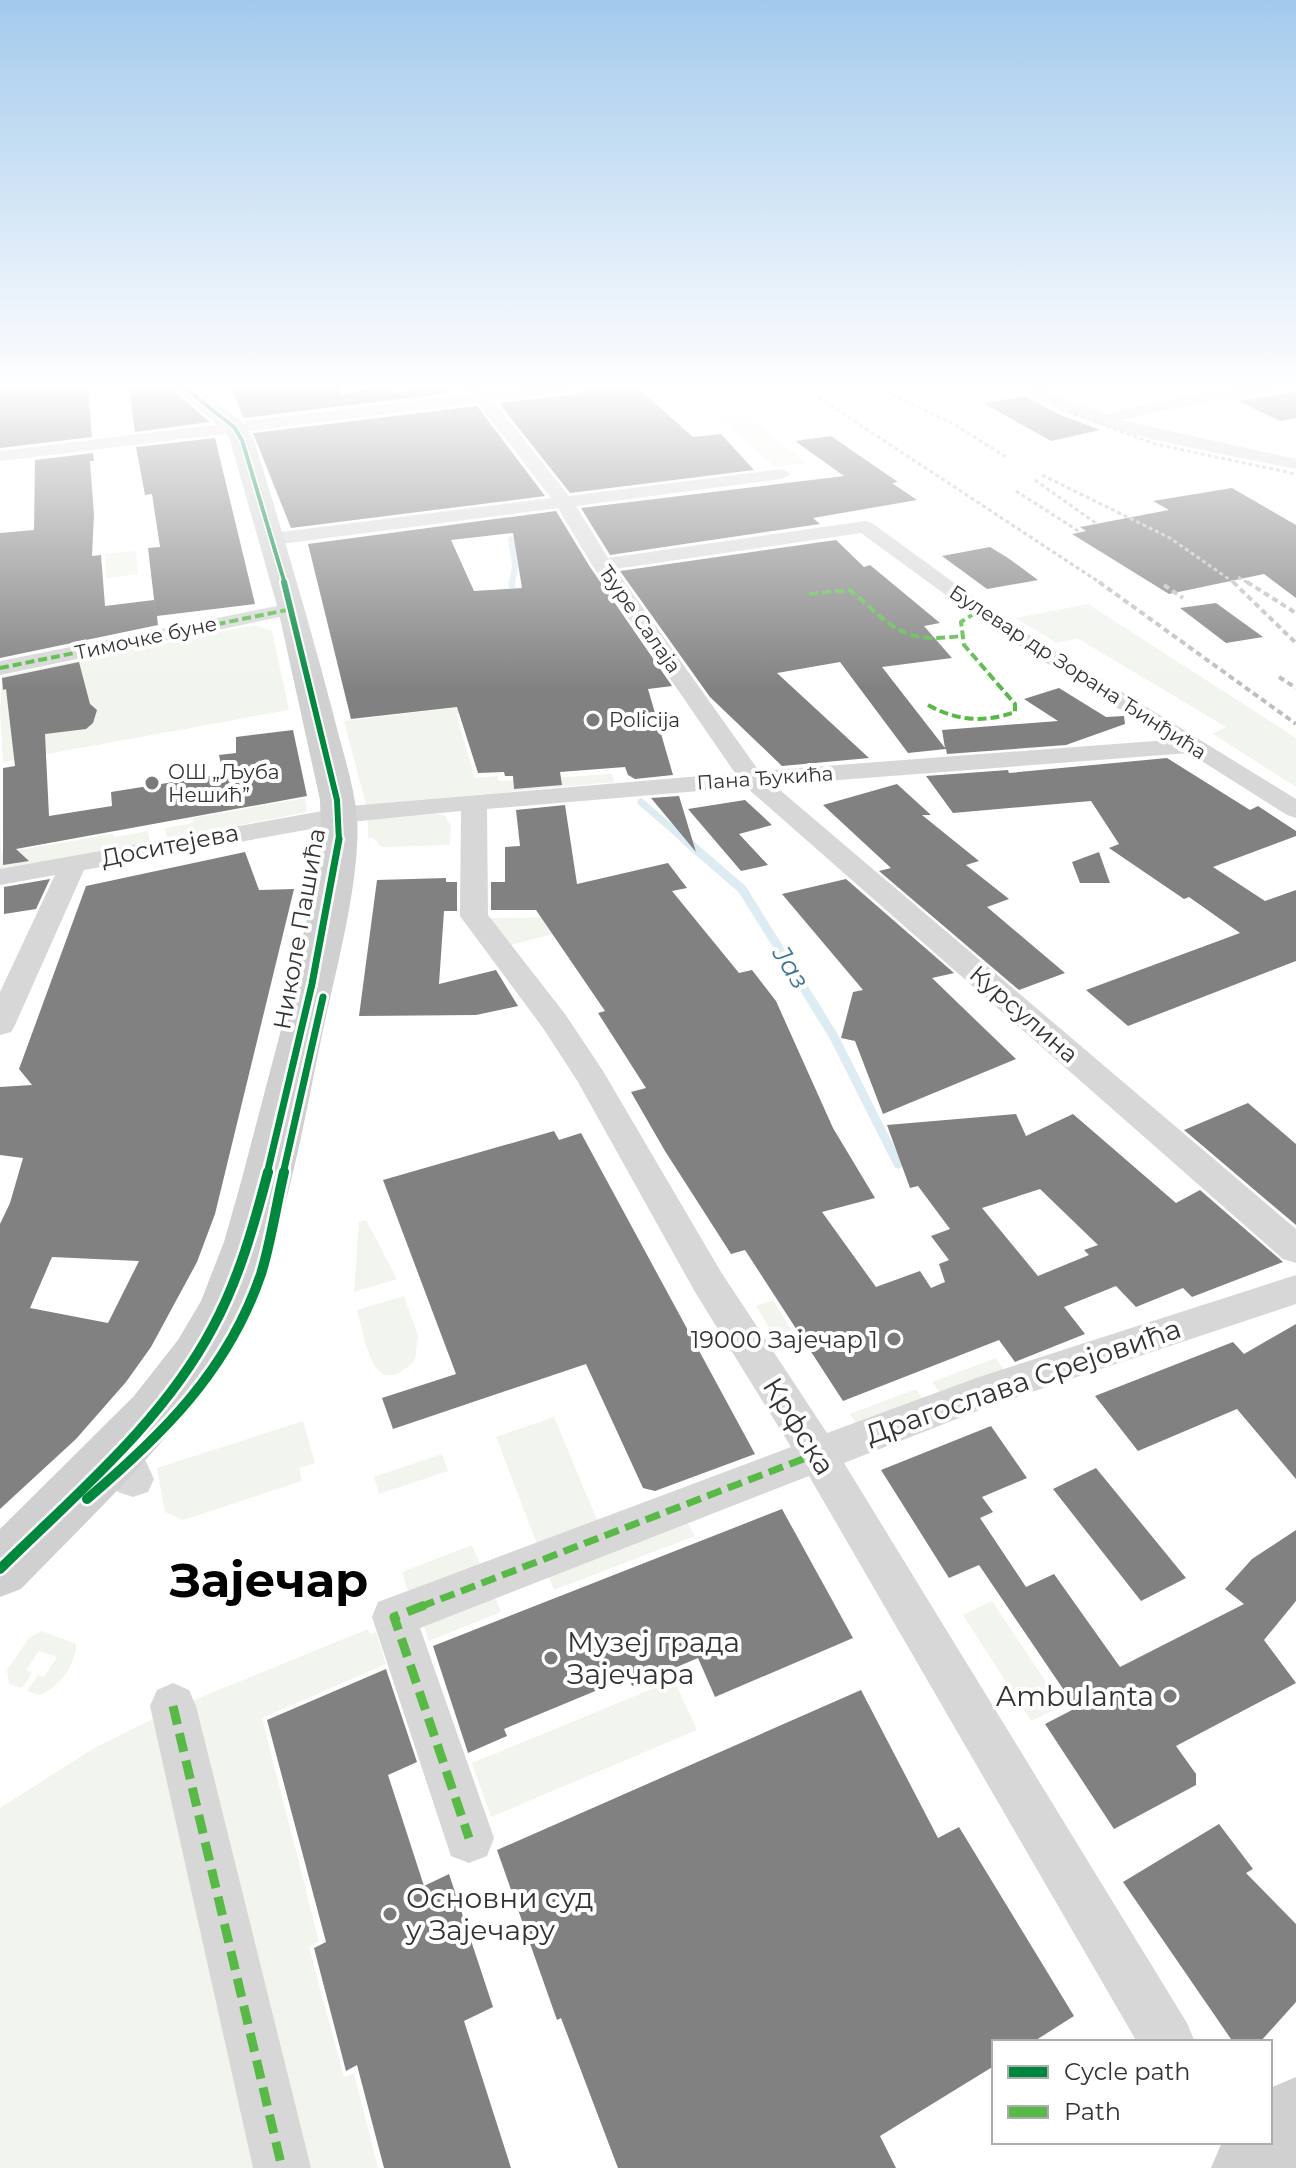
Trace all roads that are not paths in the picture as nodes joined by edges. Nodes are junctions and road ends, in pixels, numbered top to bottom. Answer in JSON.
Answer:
{"nodes":[{"id":1,"x":257,"y":487,"type":"edge"},
{"id":2,"x":552,"y":487,"type":"edge"},
{"id":3,"x":679,"y":487,"type":"edge"},
{"id":4,"x":564,"y":502,"type":"junction"},
{"id":5,"x":273,"y":539,"type":"junction"},
{"id":6,"x":602,"y":565,"type":"junction"},
{"id":7,"x":292,"y":609,"type":"junction"},
{"id":8,"x":0,"y":668,"type":"edge"},
{"id":9,"x":1191,"y":746,"type":"junction"},
{"id":10,"x":752,"y":779,"type":"junction"},
{"id":11,"x":474,"y":802,"type":"junction"},
{"id":12,"x":1296,"y":810,"type":"edge"},
{"id":13,"x":339,"y":815,"type":"junction"},
{"id":14,"x":74,"y":863,"type":"junction"},
{"id":15,"x":0,"y":877,"type":"edge"},
{"id":16,"x":0,"y":1025,"type":"edge"},
{"id":17,"x":1296,"y":1249,"type":"edge"},
{"id":18,"x":1296,"y":1289,"type":"edge"},
{"id":19,"x":816,"y":1454,"type":"junction"},
{"id":20,"x":0,"y":1569,"type":"edge"},
{"id":21,"x":173,"y":1706,"type":"dead end"},
{"id":22,"x":469,"y":1838,"type":"dead end"},
{"id":23,"x":1167,"y":2040,"type":"edge"},
{"id":24,"x":1296,"y":2116,"type":"edge"},
{"id":25,"x":1272,"y":2142,"type":"edge"},
{"id":26,"x":1231,"y":2144,"type":"edge"},
{"id":27,"x":1270,"y":2144,"type":"edge"},
{"id":28,"x":282,"y":2168,"type":"edge"},
{"id":29,"x":1248,"y":2168,"type":"edge"}],
"edges":[{"from":1,"to":5,"type":"street","name":"Николе Пашића"},
{"from":2,"to":4,"type":"street","name":"Ђуре Салаја"},
{"from":3,"to":4,"type":"street"},
{"from":4,"to":5,"type":"street"},
{"from":4,"to":6,"type":"street","name":"Ђуре Салаја"},
{"from":5,"to":7,"type":"street","name":"Николе Пашића"},
{"from":6,"to":9,"type":"street","name":"Булевар др Зорана Ђинђића"},
{"from":6,"to":10,"type":"street","name":"Ђуре Салаја"},
{"from":7,"to":8,"type":"street","name":"Тимочке буне"},
{"from":7,"to":13,"type":"street","name":"Николе Пашића"},
{"from":9,"to":10,"type":"street","name":"Пана Ђукића"},
{"from":9,"to":12,"type":"street","name":"Булевар др Зорана Ђинђића"},
{"from":10,"to":11,"type":"street","name":"Пана Ђукића"},
{"from":10,"to":17,"type":"street","name":"Курсулина"},
{"from":11,"to":13,"type":"street","name":"Пана Ђукића"},
{"from":11,"to":19,"type":"street","name":"Крфска"},
{"from":13,"to":14,"type":"street","name":"Доситејева"},
{"from":13,"to":20,"type":"street","name":"Николе Пашића"},
{"from":14,"to":15,"type":"street","name":"Доситејева"},
{"from":14,"to":16,"type":"street"},
{"from":18,"to":19,"type":"street","name":"Драгослава Срејовића"},
{"from":19,"to":22,"type":"street","name":"Драгослава Срејовића"},
{"from":19,"to":23,"type":"street","name":"Крфска"},
{"from":21,"to":28,"type":"street"},
{"from":24,"to":25,"type":"street"},
{"from":26,"to":29,"type":"street"},
{"from":27,"to":29,"type":"street"}]}
